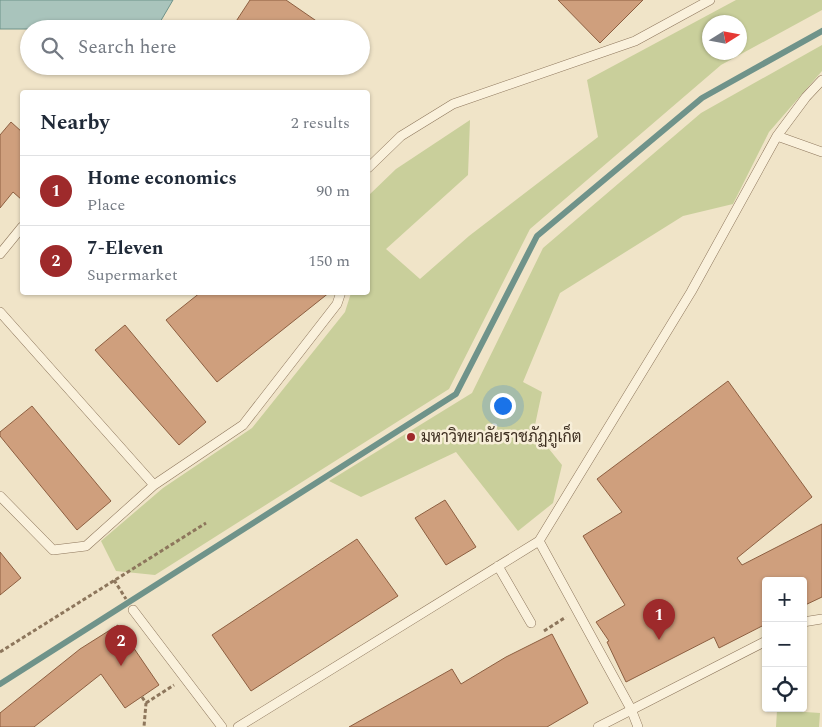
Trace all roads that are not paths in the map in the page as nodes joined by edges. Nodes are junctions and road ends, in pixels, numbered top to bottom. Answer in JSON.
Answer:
{"nodes":[{"id":1,"x":710,"y":0,"type":"edge"},
{"id":2,"x":822,"y":80,"type":"edge"},
{"id":3,"x":777,"y":136,"type":"junction"},
{"id":4,"x":822,"y":152,"type":"edge"},
{"id":5,"x":370,"y":166,"type":"edge"},
{"id":6,"x":20,"y":230,"type":"edge"},
{"id":7,"x":0,"y":254,"type":"edge"},
{"id":8,"x":340,"y":295,"type":"edge"},
{"id":9,"x":0,"y":312,"type":"edge"},
{"id":10,"x":154,"y":485,"type":"junction"},
{"id":11,"x":0,"y":496,"type":"edge"},
{"id":12,"x":539,"y":541,"type":"junction"},
{"id":13,"x":498,"y":566,"type":"junction"},
{"id":14,"x":134,"y":610,"type":"dead end"},
{"id":15,"x":822,"y":619,"type":"edge"},
{"id":16,"x":807,"y":621,"type":"edge"},
{"id":17,"x":530,"y":623,"type":"dead end"},
{"id":18,"x":762,"y":643,"type":"edge"},
{"id":19,"x":631,"y":709,"type":"junction"},
{"id":20,"x":222,"y":727,"type":"edge"},
{"id":21,"x":238,"y":727,"type":"edge"},
{"id":22,"x":598,"y":727,"type":"edge"},
{"id":23,"x":638,"y":727,"type":"edge"}],
"edges":[{"from":1,"to":5,"type":"lane"},
{"from":2,"to":3,"type":"lane"},
{"from":3,"to":4,"type":"lane"},
{"from":3,"to":12,"type":"lane"},
{"from":6,"to":7,"type":"lane"},
{"from":8,"to":10,"type":"lane"},
{"from":9,"to":10,"type":"lane"},
{"from":10,"to":11,"type":"lane"},
{"from":12,"to":13,"type":"lane"},
{"from":12,"to":19,"type":"lane"},
{"from":13,"to":17,"type":"lane"},
{"from":13,"to":21,"type":"lane"},
{"from":14,"to":20,"type":"lane"},
{"from":15,"to":16,"type":"lane"},
{"from":18,"to":19,"type":"lane"},
{"from":19,"to":22,"type":"lane"},
{"from":19,"to":23,"type":"lane"}]}
